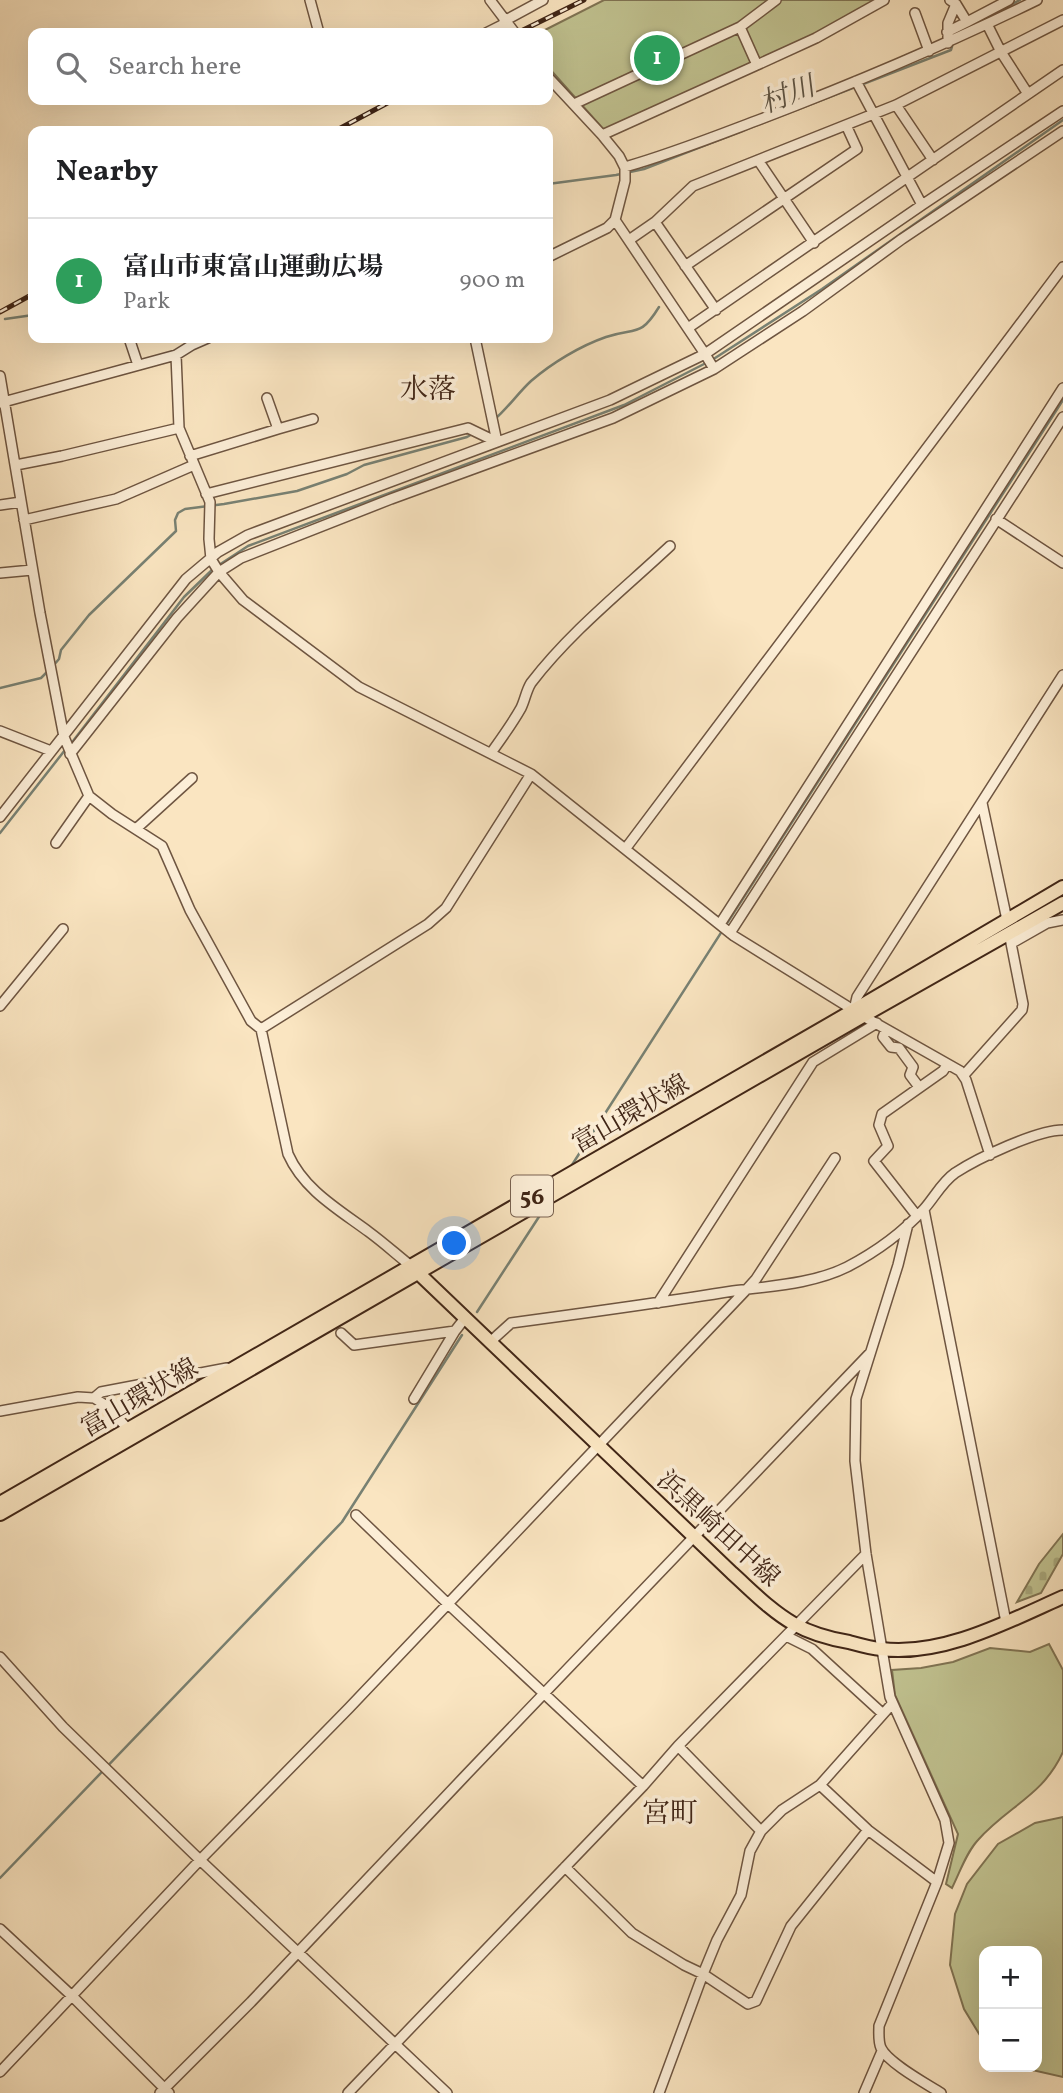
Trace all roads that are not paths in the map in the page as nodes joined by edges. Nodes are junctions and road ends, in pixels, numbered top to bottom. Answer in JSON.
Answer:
{"nodes":[{"id":1,"x":310,"y":0,"type":"edge"},
{"id":2,"x":490,"y":0,"type":"edge"},
{"id":3,"x":543,"y":0,"type":"edge"},
{"id":4,"x":776,"y":0,"type":"edge"},
{"id":5,"x":884,"y":0,"type":"edge"},
{"id":6,"x":1009,"y":0,"type":"edge"},
{"id":7,"x":1037,"y":0,"type":"edge"},
{"id":8,"x":953,"y":2,"type":"edge"},
{"id":9,"x":915,"y":13,"type":"dead end"},
{"id":10,"x":1063,"y":20,"type":"edge"},
{"id":11,"x":505,"y":22,"type":"junction"},
{"id":12,"x":967,"y":22,"type":"junction"},
{"id":13,"x":988,"y":24,"type":"junction"},
{"id":14,"x":740,"y":27,"type":"junction"},
{"id":15,"x":318,"y":28,"type":"edge"},
{"id":16,"x":495,"y":28,"type":"edge"},
{"id":17,"x":510,"y":28,"type":"edge"},
{"id":18,"x":947,"y":32,"type":"junction"},
{"id":19,"x":948,"y":43,"type":"junction"},
{"id":20,"x":929,"y":51,"type":"junction"},
{"id":21,"x":1001,"y":52,"type":"junction"},
{"id":22,"x":757,"y":65,"type":"junction"},
{"id":23,"x":1063,"y":70,"type":"edge"},
{"id":24,"x":856,"y":81,"type":"junction"},
{"id":25,"x":553,"y":82,"type":"edge"},
{"id":26,"x":1028,"y":94,"type":"junction"},
{"id":27,"x":574,"y":104,"type":"junction"},
{"id":28,"x":895,"y":105,"type":"junction"},
{"id":29,"x":1063,"y":111,"type":"edge"},
{"id":30,"x":873,"y":114,"type":"junction"},
{"id":31,"x":846,"y":125,"type":"junction"},
{"id":32,"x":1063,"y":131,"type":"edge"},
{"id":33,"x":602,"y":135,"type":"junction"},
{"id":34,"x":758,"y":160,"type":"junction"},
{"id":35,"x":933,"y":160,"type":"junction"},
{"id":36,"x":625,"y":167,"type":"junction"},
{"id":37,"x":907,"y":178,"type":"junction"},
{"id":38,"x":784,"y":198,"type":"junction"},
{"id":39,"x":922,"y":205,"type":"junction"},
{"id":40,"x":615,"y":220,"type":"junction"},
{"id":41,"x":655,"y":222,"type":"junction"},
{"id":42,"x":629,"y":240,"type":"junction"},
{"id":43,"x":814,"y":243,"type":"junction"},
{"id":44,"x":553,"y":255,"type":"edge"},
{"id":45,"x":685,"y":266,"type":"junction"},
{"id":46,"x":1063,"y":267,"type":"edge"},
{"id":47,"x":716,"y":310,"type":"junction"},
{"id":48,"x":688,"y":328,"type":"junction"},
{"id":49,"x":131,"y":343,"type":"edge"},
{"id":50,"x":189,"y":343,"type":"edge"},
{"id":51,"x":476,"y":343,"type":"edge"},
{"id":52,"x":705,"y":354,"type":"junction"},
{"id":53,"x":176,"y":355,"type":"junction"},
{"id":54,"x":138,"y":365,"type":"junction"},
{"id":55,"x":714,"y":369,"type":"junction"},
{"id":56,"x":0,"y":376,"type":"edge"},
{"id":57,"x":1063,"y":388,"type":"edge"},
{"id":58,"x":267,"y":398,"type":"dead end"},
{"id":59,"x":2,"y":402,"type":"edge"},
{"id":60,"x":1063,"y":416,"type":"edge"},
{"id":61,"x":313,"y":419,"type":"dead end"},
{"id":62,"x":179,"y":428,"type":"junction"},
{"id":63,"x":278,"y":429,"type":"junction"},
{"id":64,"x":497,"y":442,"type":"junction"},
{"id":65,"x":192,"y":461,"type":"junction"},
{"id":66,"x":16,"y":465,"type":"junction"},
{"id":67,"x":206,"y":494,"type":"junction"},
{"id":68,"x":21,"y":502,"type":"junction"},
{"id":69,"x":0,"y":505,"type":"edge"},
{"id":70,"x":996,"y":519,"type":"junction"},
{"id":71,"x":24,"y":520,"type":"junction"},
{"id":72,"x":670,"y":546,"type":"dead end"},
{"id":73,"x":211,"y":559,"type":"junction"},
{"id":74,"x":1063,"y":563,"type":"edge"},
{"id":75,"x":32,"y":570,"type":"junction"},
{"id":76,"x":219,"y":572,"type":"junction"},
{"id":77,"x":0,"y":573,"type":"edge"},
{"id":78,"x":906,"y":634,"type":"junction"},
{"id":79,"x":918,"y":642,"type":"junction"},
{"id":80,"x":1063,"y":675,"type":"edge"},
{"id":81,"x":0,"y":731,"type":"edge"},
{"id":82,"x":64,"y":737,"type":"junction"},
{"id":83,"x":51,"y":751,"type":"junction"},
{"id":84,"x":70,"y":754,"type":"junction"},
{"id":85,"x":491,"y":754,"type":"junction"},
{"id":86,"x":531,"y":775,"type":"junction"},
{"id":87,"x":192,"y":778,"type":"dead end"},
{"id":88,"x":89,"y":796,"type":"junction"},
{"id":89,"x":982,"y":803,"type":"junction"},
{"id":90,"x":0,"y":817,"type":"edge"},
{"id":91,"x":137,"y":828,"type":"junction"},
{"id":92,"x":56,"y":843,"type":"dead end"},
{"id":93,"x":626,"y":848,"type":"junction"},
{"id":94,"x":1063,"y":887,"type":"edge"},
{"id":95,"x":1063,"y":902,"type":"edge"},
{"id":96,"x":1063,"y":920,"type":"edge"},
{"id":97,"x":720,"y":924,"type":"junction"},
{"id":98,"x":63,"y":929,"type":"dead end"},
{"id":99,"x":1009,"y":932,"type":"junction"},
{"id":100,"x":730,"y":933,"type":"junction"},
{"id":101,"x":0,"y":1006,"type":"edge"},
{"id":102,"x":859,"y":1013,"type":"junction"},
{"id":103,"x":877,"y":1023,"type":"junction"},
{"id":104,"x":261,"y":1029,"type":"junction"},
{"id":105,"x":886,"y":1030,"type":"junction"},
{"id":106,"x":947,"y":1065,"type":"junction"},
{"id":107,"x":964,"y":1075,"type":"junction"},
{"id":108,"x":919,"y":1087,"type":"junction"},
{"id":109,"x":1063,"y":1130,"type":"edge"},
{"id":110,"x":990,"y":1155,"type":"junction"},
{"id":111,"x":835,"y":1158,"type":"dead end"},
{"id":112,"x":920,"y":1213,"type":"junction"},
{"id":113,"x":908,"y":1224,"type":"junction"},
{"id":114,"x":415,"y":1270,"type":"junction"},
{"id":115,"x":747,"y":1289,"type":"junction"},
{"id":116,"x":658,"y":1303,"type":"junction"},
{"id":117,"x":464,"y":1318,"type":"junction"},
{"id":118,"x":455,"y":1331,"type":"junction"},
{"id":119,"x":341,"y":1333,"type":"dead end"},
{"id":120,"x":490,"y":1342,"type":"junction"},
{"id":121,"x":870,"y":1353,"type":"junction"},
{"id":122,"x":236,"y":1366,"type":"junction"},
{"id":123,"x":94,"y":1398,"type":"junction"},
{"id":124,"x":414,"y":1399,"type":"dead end"},
{"id":125,"x":0,"y":1411,"type":"edge"},
{"id":126,"x":128,"y":1429,"type":"junction"},
{"id":127,"x":599,"y":1446,"type":"junction"},
{"id":128,"x":0,"y":1503,"type":"edge"},
{"id":129,"x":0,"y":1514,"type":"edge"},
{"id":130,"x":356,"y":1515,"type":"dead end"},
{"id":131,"x":694,"y":1537,"type":"junction"},
{"id":132,"x":866,"y":1554,"type":"junction"},
{"id":133,"x":1063,"y":1597,"type":"edge"},
{"id":134,"x":447,"y":1604,"type":"junction"},
{"id":135,"x":1006,"y":1622,"type":"junction"},
{"id":136,"x":796,"y":1625,"type":"junction"},
{"id":137,"x":786,"y":1636,"type":"junction"},
{"id":138,"x":882,"y":1649,"type":"junction"},
{"id":139,"x":0,"y":1657,"type":"edge"},
{"id":140,"x":544,"y":1694,"type":"junction"},
{"id":141,"x":892,"y":1704,"type":"junction"},
{"id":142,"x":883,"y":1714,"type":"junction"},
{"id":143,"x":678,"y":1746,"type":"junction"},
{"id":144,"x":820,"y":1785,"type":"junction"},
{"id":145,"x":643,"y":1786,"type":"junction"},
{"id":146,"x":869,"y":1830,"type":"junction"},
{"id":147,"x":761,"y":1831,"type":"junction"},
{"id":148,"x":200,"y":1860,"type":"junction"},
{"id":149,"x":565,"y":1867,"type":"junction"},
{"id":150,"x":937,"y":1882,"type":"junction"},
{"id":151,"x":0,"y":1929,"type":"edge"},
{"id":152,"x":298,"y":1952,"type":"junction"},
{"id":153,"x":703,"y":1974,"type":"junction"},
{"id":154,"x":72,"y":1996,"type":"junction"},
{"id":155,"x":396,"y":2044,"type":"junction"},
{"id":156,"x":881,"y":2050,"type":"junction"},
{"id":157,"x":0,"y":2072,"type":"edge"},
{"id":158,"x":165,"y":2091,"type":"edge"},
{"id":159,"x":348,"y":2093,"type":"edge"},
{"id":160,"x":447,"y":2093,"type":"edge"},
{"id":161,"x":659,"y":2093,"type":"edge"},
{"id":162,"x":864,"y":2093,"type":"edge"},
{"id":163,"x":941,"y":2093,"type":"edge"}],
"edges":[{"from":1,"to":15,"type":"street"},
{"from":2,"to":11,"type":"street"},
{"from":3,"to":11,"type":"street"},
{"from":4,"to":14,"type":"street"},
{"from":5,"to":22,"type":"street"},
{"from":6,"to":12,"type":"street"},
{"from":7,"to":13,"type":"street"},
{"from":8,"to":12,"type":"street"},
{"from":8,"to":18,"type":"street"},
{"from":9,"to":20,"type":"street"},
{"from":10,"to":21,"type":"street"},
{"from":11,"to":16,"type":"street"},
{"from":11,"to":17,"type":"street"},
{"from":12,"to":18,"type":"street"},
{"from":13,"to":19,"type":"street"},
{"from":13,"to":21,"type":"street"},
{"from":14,"to":22,"type":"street"},
{"from":14,"to":27,"type":"street"},
{"from":18,"to":19,"type":"street"},
{"from":19,"to":20,"type":"street"},
{"from":20,"to":24,"type":"street"},
{"from":21,"to":26,"type":"street"},
{"from":21,"to":28,"type":"street"},
{"from":22,"to":33,"type":"street"},
{"from":23,"to":26,"type":"street"},
{"from":24,"to":30,"type":"street"},
{"from":24,"to":36,"type":"street"},
{"from":25,"to":27,"type":"street"},
{"from":26,"to":35,"type":"street"},
{"from":27,"to":33,"type":"street"},
{"from":28,"to":30,"type":"street"},
{"from":28,"to":35,"type":"street"},
{"from":29,"to":39,"type":"street"},
{"from":30,"to":31,"type":"street"},
{"from":30,"to":37,"type":"street"},
{"from":31,"to":34,"type":"street"},
{"from":31,"to":38,"type":"street"},
{"from":32,"to":55,"type":"street"},
{"from":33,"to":36,"type":"street"},
{"from":34,"to":38,"type":"street"},
{"from":34,"to":41,"type":"street"},
{"from":35,"to":37,"type":"street"},
{"from":36,"to":40,"type":"street"},
{"from":37,"to":39,"type":"street"},
{"from":37,"to":43,"type":"street"},
{"from":38,"to":43,"type":"street"},
{"from":38,"to":45,"type":"street"},
{"from":39,"to":52,"type":"street"},
{"from":40,"to":42,"type":"street"},
{"from":40,"to":44,"type":"street"},
{"from":41,"to":42,"type":"street"},
{"from":41,"to":45,"type":"street"},
{"from":42,"to":48,"type":"street"},
{"from":43,"to":47,"type":"street"},
{"from":45,"to":47,"type":"street"},
{"from":46,"to":93,"type":"street"},
{"from":47,"to":48,"type":"street"},
{"from":48,"to":52,"type":"street"},
{"from":49,"to":54,"type":"street"},
{"from":50,"to":53,"type":"street"},
{"from":51,"to":64,"type":"street"},
{"from":52,"to":55,"type":"street"},
{"from":52,"to":64,"type":"street"},
{"from":53,"to":54,"type":"street"},
{"from":53,"to":62,"type":"street"},
{"from":54,"to":59,"type":"street"},
{"from":55,"to":76,"type":"street"},
{"from":56,"to":59,"type":"street"},
{"from":57,"to":78,"type":"street"},
{"from":58,"to":63,"type":"street"},
{"from":59,"to":66,"type":"street"},
{"from":60,"to":70,"type":"street"},
{"from":61,"to":63,"type":"street"},
{"from":62,"to":65,"type":"street"},
{"from":62,"to":66,"type":"street"},
{"from":63,"to":65,"type":"street"},
{"from":64,"to":67,"type":"street"},
{"from":64,"to":73,"type":"street"},
{"from":65,"to":67,"type":"street"},
{"from":65,"to":71,"type":"street"},
{"from":66,"to":68,"type":"street"},
{"from":67,"to":73,"type":"street"},
{"from":68,"to":69,"type":"street"},
{"from":68,"to":71,"type":"street"},
{"from":70,"to":74,"type":"street"},
{"from":70,"to":79,"type":"street"},
{"from":71,"to":75,"type":"street"},
{"from":72,"to":85,"type":"street"},
{"from":73,"to":76,"type":"street"},
{"from":73,"to":82,"type":"street"},
{"from":75,"to":77,"type":"street"},
{"from":75,"to":82,"type":"street"},
{"from":76,"to":84,"type":"street"},
{"from":76,"to":85,"type":"street"},
{"from":78,"to":79,"type":"street"},
{"from":78,"to":97,"type":"street"},
{"from":79,"to":100,"type":"street"},
{"from":80,"to":89,"type":"street"},
{"from":81,"to":83,"type":"street"},
{"from":82,"to":83,"type":"street"},
{"from":82,"to":84,"type":"street"},
{"from":83,"to":90,"type":"street"},
{"from":84,"to":88,"type":"street"},
{"from":85,"to":86,"type":"street"},
{"from":86,"to":93,"type":"street"},
{"from":86,"to":104,"type":"street"},
{"from":87,"to":91,"type":"street"},
{"from":88,"to":91,"type":"street"},
{"from":88,"to":92,"type":"street"},
{"from":89,"to":99,"type":"street"},
{"from":89,"to":102,"type":"street"},
{"from":91,"to":104,"type":"street"},
{"from":93,"to":97,"type":"street"},
{"from":94,"to":99,"type":"main road","name":"富山環状線","number":"56"},
{"from":95,"to":99,"type":"main road","name":"富山環状線","number":"56"},
{"from":96,"to":99,"type":"street"},
{"from":97,"to":100,"type":"street"},
{"from":98,"to":101,"type":"street"},
{"from":99,"to":102,"type":"main road","name":"富山環状線","number":"56"},
{"from":99,"to":107,"type":"street"},
{"from":100,"to":102,"type":"street"},
{"from":102,"to":103,"type":"street"},
{"from":102,"to":114,"type":"main road","name":"富山環状線","number":"56"},
{"from":103,"to":105,"type":"street"},
{"from":103,"to":116,"type":"street"},
{"from":104,"to":114,"type":"street"},
{"from":105,"to":106,"type":"street"},
{"from":105,"to":108,"type":"street"},
{"from":106,"to":107,"type":"street"},
{"from":106,"to":108,"type":"street"},
{"from":107,"to":110,"type":"street"},
{"from":108,"to":112,"type":"street"},
{"from":109,"to":110,"type":"street"},
{"from":110,"to":112,"type":"street"},
{"from":111,"to":115,"type":"street"},
{"from":112,"to":113,"type":"street"},
{"from":112,"to":135,"type":"street"},
{"from":113,"to":115,"type":"street"},
{"from":113,"to":121,"type":"street"},
{"from":114,"to":117,"type":"main road","name":"浜黒崎田中線"},
{"from":114,"to":122,"type":"main road","name":"富山環状線","number":"56"},
{"from":114,"to":129,"type":"main road","name":"富山環状線","number":"56"},
{"from":115,"to":116,"type":"street"},
{"from":115,"to":127,"type":"street"},
{"from":116,"to":120,"type":"street"},
{"from":117,"to":118,"type":"street"},
{"from":117,"to":120,"type":"main road","name":"浜黒崎田中線"},
{"from":118,"to":119,"type":"street"},
{"from":118,"to":124,"type":"street"},
{"from":120,"to":127,"type":"main road","name":"浜黒崎田中線"},
{"from":121,"to":131,"type":"street"},
{"from":121,"to":132,"type":"street"},
{"from":122,"to":123,"type":"street"},
{"from":122,"to":126,"type":"main road","name":"富山環状線","number":"56"},
{"from":123,"to":125,"type":"street"},
{"from":123,"to":126,"type":"street"},
{"from":126,"to":128,"type":"main road","name":"富山環状線","number":"56"},
{"from":127,"to":131,"type":"main road","name":"浜黒崎田中線"},
{"from":127,"to":134,"type":"street"},
{"from":130,"to":134,"type":"street"},
{"from":131,"to":136,"type":"main road","name":"浜黒崎田中線"},
{"from":131,"to":140,"type":"street"},
{"from":132,"to":136,"type":"street"},
{"from":132,"to":138,"type":"street"},
{"from":133,"to":135,"type":"main road","name":"浜黒崎田中線"},
{"from":134,"to":140,"type":"street"},
{"from":134,"to":148,"type":"street"},
{"from":135,"to":138,"type":"main road","name":"浜黒崎田中線"},
{"from":136,"to":137,"type":"street"},
{"from":136,"to":138,"type":"main road","name":"浜黒崎田中線"},
{"from":137,"to":142,"type":"street"},
{"from":137,"to":143,"type":"street"},
{"from":138,"to":141,"type":"street"},
{"from":139,"to":148,"type":"street"},
{"from":140,"to":145,"type":"street"},
{"from":140,"to":152,"type":"street"},
{"from":141,"to":142,"type":"street"},
{"from":141,"to":150,"type":"street"},
{"from":142,"to":144,"type":"street"},
{"from":143,"to":145,"type":"street"},
{"from":143,"to":147,"type":"street"},
{"from":144,"to":146,"type":"street"},
{"from":144,"to":147,"type":"street"},
{"from":145,"to":149,"type":"street"},
{"from":146,"to":150,"type":"street"},
{"from":146,"to":153,"type":"street"},
{"from":147,"to":153,"type":"street"},
{"from":148,"to":152,"type":"street"},
{"from":148,"to":154,"type":"street"},
{"from":149,"to":153,"type":"street"},
{"from":149,"to":155,"type":"street"},
{"from":150,"to":156,"type":"street"},
{"from":151,"to":154,"type":"street"},
{"from":152,"to":155,"type":"street"},
{"from":152,"to":158,"type":"street"},
{"from":153,"to":161,"type":"street"},
{"from":154,"to":157,"type":"street"},
{"from":154,"to":158,"type":"street"},
{"from":155,"to":159,"type":"street"},
{"from":155,"to":160,"type":"street"},
{"from":156,"to":162,"type":"street"},
{"from":156,"to":163,"type":"street"}]}
